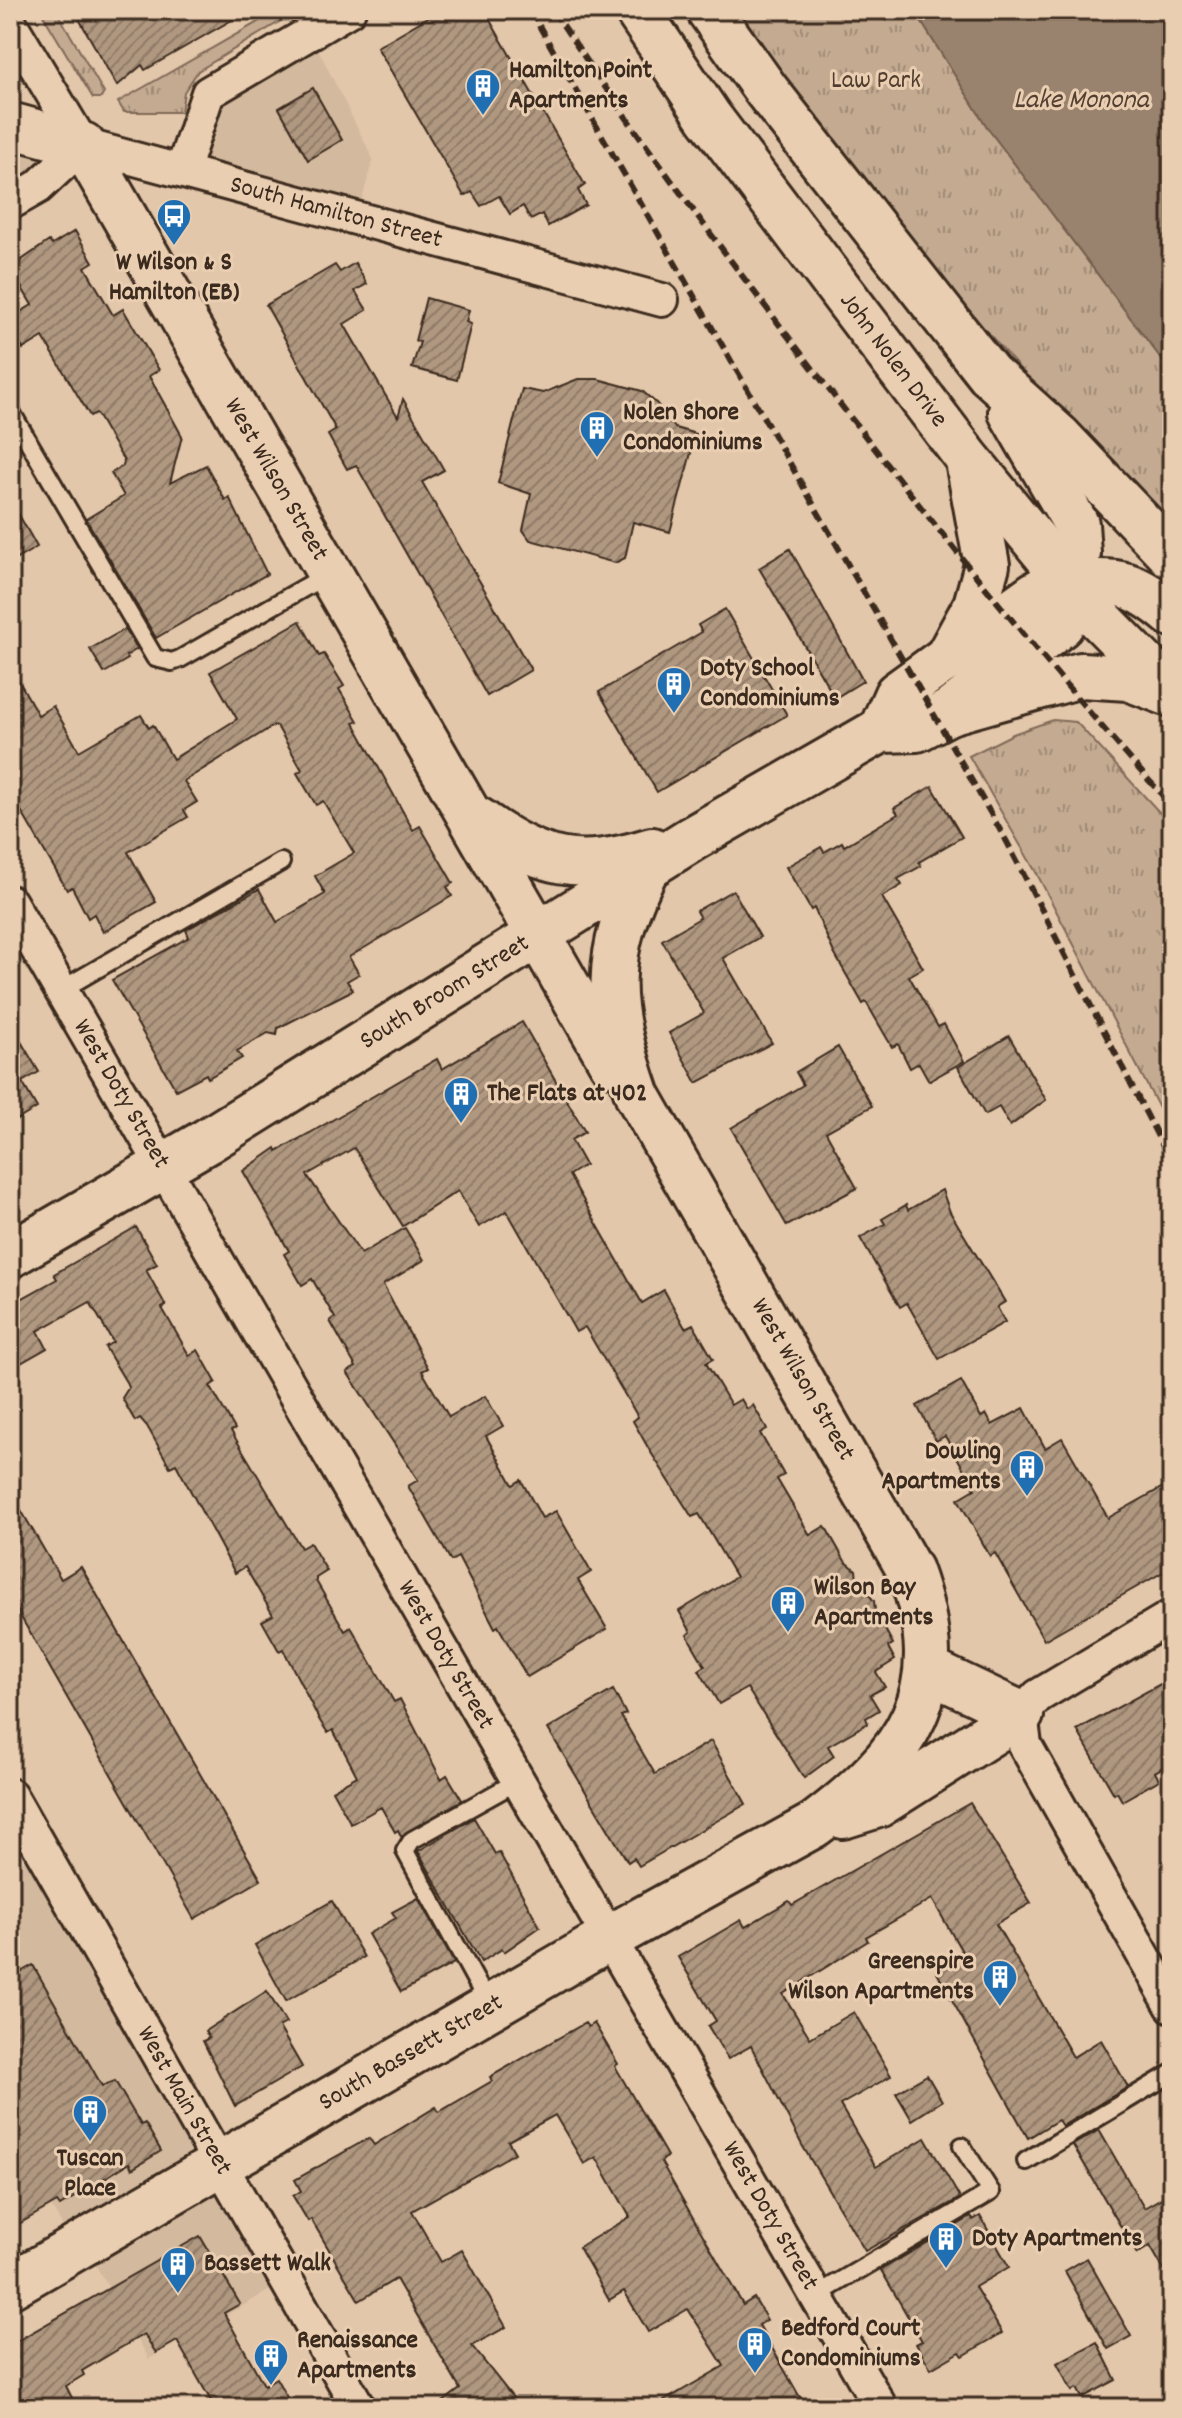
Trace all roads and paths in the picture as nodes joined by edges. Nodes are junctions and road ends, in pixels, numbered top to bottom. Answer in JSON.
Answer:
{"nodes":[{"id":1,"x":349,"y":10,"type":"edge"},
{"id":2,"x":637,"y":10,"type":"edge"},
{"id":3,"x":709,"y":10,"type":"edge"},
{"id":4,"x":10,"y":23,"type":"edge"},
{"id":5,"x":10,"y":125,"type":"edge"},
{"id":6,"x":83,"y":145,"type":"junction"},
{"id":7,"x":182,"y":171,"type":"junction"},
{"id":8,"x":10,"y":203,"type":"edge"},
{"id":9,"x":662,"y":300,"type":"dead end"},
{"id":10,"x":989,"y":374,"type":"junction"},
{"id":11,"x":10,"y":410,"type":"edge"},
{"id":12,"x":967,"y":458,"type":"junction"},
{"id":13,"x":1172,"y":556,"type":"edge"},
{"id":14,"x":330,"y":573,"type":"junction"},
{"id":15,"x":1072,"y":584,"type":"junction"},
{"id":16,"x":1172,"y":614,"type":"edge"},
{"id":17,"x":946,"y":660,"type":"junction"},
{"id":18,"x":1172,"y":694,"type":"edge"},
{"id":19,"x":949,"y":712,"type":"junction"},
{"id":20,"x":881,"y":730,"type":"junction"},
{"id":21,"x":471,"y":815,"type":"junction"},
{"id":22,"x":693,"y":838,"type":"junction"},
{"id":23,"x":281,"y":862,"type":"dead end"},
{"id":24,"x":647,"y":867,"type":"junction"},
{"id":25,"x":10,"y":902,"type":"edge"},
{"id":26,"x":541,"y":935,"type":"junction"},
{"id":27,"x":61,"y":990,"type":"junction"},
{"id":28,"x":638,"y":1096,"type":"junction"},
{"id":29,"x":162,"y":1166,"type":"junction"},
{"id":30,"x":10,"y":1255,"type":"edge"},
{"id":31,"x":1172,"y":1616,"type":"edge"},
{"id":32,"x":928,"y":1670,"type":"junction"},
{"id":33,"x":1021,"y":1714,"type":"junction"},
{"id":34,"x":518,"y":1781,"type":"junction"},
{"id":35,"x":10,"y":1795,"type":"edge"},
{"id":36,"x":814,"y":1825,"type":"junction"},
{"id":37,"x":609,"y":1938,"type":"junction"},
{"id":38,"x":1172,"y":2006,"type":"edge"},
{"id":39,"x":490,"y":2007,"type":"junction"},
{"id":40,"x":1172,"y":2073,"type":"edge"},
{"id":41,"x":962,"y":2146,"type":"dead end"},
{"id":42,"x":1026,"y":2161,"type":"dead end"},
{"id":43,"x":220,"y":2164,"type":"junction"},
{"id":44,"x":10,"y":2286,"type":"edge"},
{"id":45,"x":815,"y":2296,"type":"junction"},
{"id":46,"x":359,"y":2408,"type":"edge"},
{"id":47,"x":881,"y":2408,"type":"edge"}],
"edges":[{"from":1,"to":7,"type":"street"},
{"from":2,"to":12,"type":"street","name":"John Nolen Drive"},
{"from":3,"to":10,"type":"street"},
{"from":4,"to":6,"type":"street","name":"West Wilson Street"},
{"from":5,"to":6,"type":"street","name":"South Hamilton Street"},
{"from":6,"to":7,"type":"street","name":"South Hamilton Street"},
{"from":6,"to":8,"type":"street"},
{"from":6,"to":14,"type":"street","name":"West Wilson Street"},
{"from":7,"to":9,"type":"street","name":"South Hamilton Street"},
{"from":10,"to":13,"type":"street"},
{"from":10,"to":15,"type":"street","name":"South Broom Street"},
{"from":11,"to":14,"type":"lane"},
{"from":12,"to":15,"type":"street","name":"John Nolen Drive"},
{"from":12,"to":17,"type":"street"},
{"from":14,"to":21,"type":"street","name":"West Wilson Street"},
{"from":15,"to":16,"type":"street"},
{"from":15,"to":17,"type":"street"},
{"from":15,"to":18,"type":"street","name":"John Nolen Drive"},
{"from":15,"to":19,"type":"street","name":"South Broom Street"},
{"from":17,"to":20,"type":"street"},
{"from":18,"to":19,"type":"street"},
{"from":19,"to":20,"type":"street","name":"South Broom Street"},
{"from":20,"to":22,"type":"street","name":"South Broom Street"},
{"from":21,"to":22,"type":"street"},
{"from":21,"to":26,"type":"street","name":"West Wilson Street"},
{"from":22,"to":24,"type":"street","name":"South Broom Street"},
{"from":23,"to":27,"type":"lane"},
{"from":24,"to":26,"type":"street","name":"South Broom Street"},
{"from":24,"to":28,"type":"street"},
{"from":25,"to":27,"type":"street","name":"West Doty Street"},
{"from":26,"to":28,"type":"street","name":"West Wilson Street"},
{"from":26,"to":29,"type":"street","name":"South Broom Street"},
{"from":27,"to":29,"type":"street","name":"West Doty Street"},
{"from":28,"to":32,"type":"street","name":"West Wilson Street"},
{"from":29,"to":30,"type":"street","name":"South Broom Street"},
{"from":29,"to":34,"type":"street","name":"West Doty Street"},
{"from":31,"to":33,"type":"street"},
{"from":32,"to":33,"type":"street"},
{"from":32,"to":36,"type":"street","name":"West Wilson Street"},
{"from":33,"to":36,"type":"street"},
{"from":33,"to":38,"type":"street"},
{"from":34,"to":37,"type":"street","name":"West Doty Street"},
{"from":34,"to":39,"type":"lane"},
{"from":35,"to":43,"type":"street","name":"West Main Street"},
{"from":36,"to":37,"type":"street","name":"South Bassett Street"},
{"from":37,"to":39,"type":"street","name":"South Bassett Street"},
{"from":37,"to":45,"type":"street","name":"West Doty Street"},
{"from":39,"to":43,"type":"street","name":"South Bassett Street"},
{"from":40,"to":42,"type":"lane"},
{"from":41,"to":45,"type":"lane"},
{"from":43,"to":44,"type":"street","name":"South Bassett Street"},
{"from":43,"to":46,"type":"street","name":"West Main Street"},
{"from":45,"to":47,"type":"street","name":"West Doty Street"}]}
